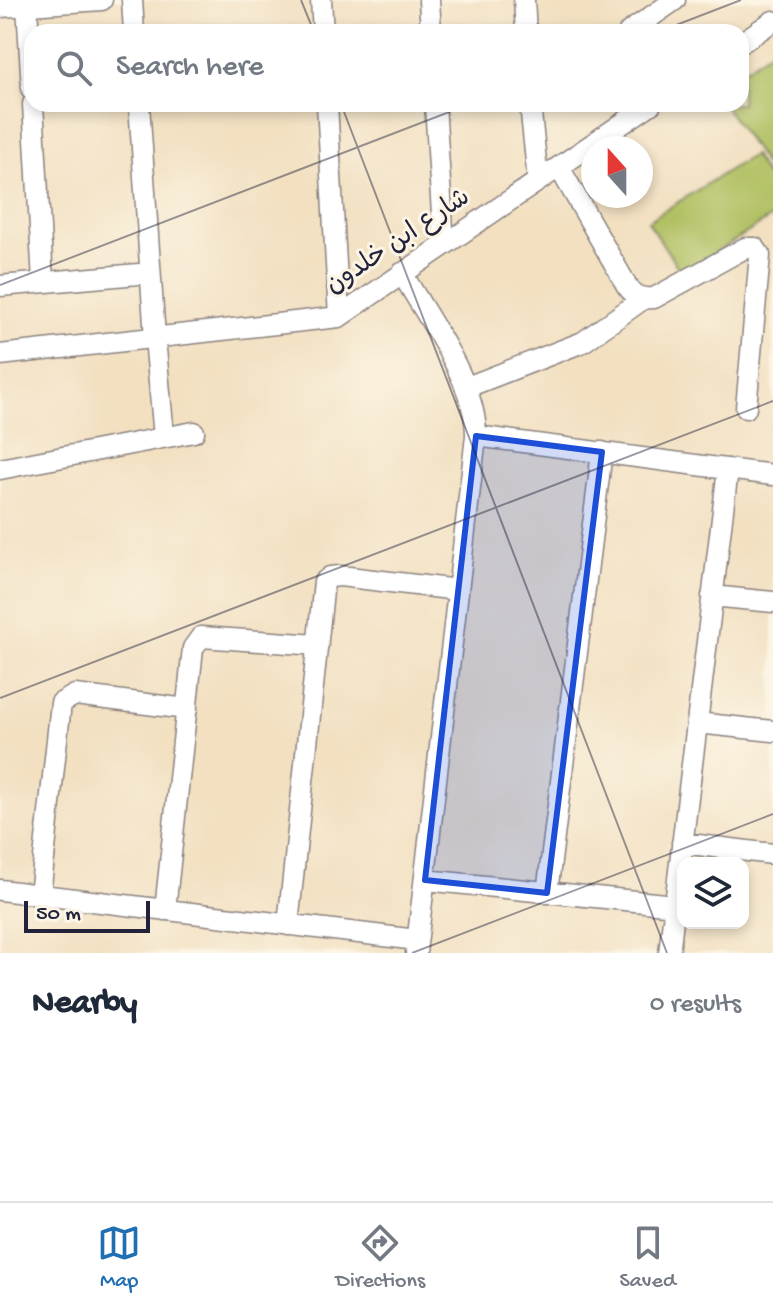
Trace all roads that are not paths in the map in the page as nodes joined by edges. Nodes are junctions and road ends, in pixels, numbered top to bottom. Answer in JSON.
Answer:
{"nodes":[{"id":1,"x":102,"y":0,"type":"edge"},
{"id":2,"x":132,"y":0,"type":"edge"},
{"id":3,"x":321,"y":0,"type":"edge"},
{"id":4,"x":429,"y":0,"type":"edge"},
{"id":5,"x":524,"y":0,"type":"edge"},
{"id":6,"x":675,"y":0,"type":"edge"},
{"id":7,"x":27,"y":5,"type":"junction"},
{"id":8,"x":0,"y":7,"type":"edge"},
{"id":9,"x":773,"y":21,"type":"edge"},
{"id":10,"x":28,"y":24,"type":"edge"},
{"id":11,"x":134,"y":24,"type":"edge"},
{"id":12,"x":322,"y":24,"type":"edge"},
{"id":13,"x":430,"y":24,"type":"edge"},
{"id":14,"x":526,"y":24,"type":"edge"},
{"id":15,"x":640,"y":24,"type":"edge"},
{"id":16,"x":749,"y":38,"type":"edge"},
{"id":17,"x":33,"y":112,"type":"edge"},
{"id":18,"x":140,"y":112,"type":"edge"},
{"id":19,"x":327,"y":112,"type":"edge"},
{"id":20,"x":436,"y":112,"type":"edge"},
{"id":21,"x":531,"y":112,"type":"edge"},
{"id":22,"x":639,"y":112,"type":"edge"},
{"id":23,"x":559,"y":167,"type":"junction"},
{"id":24,"x":538,"y":181,"type":"junction"},
{"id":25,"x":444,"y":245,"type":"junction"},
{"id":26,"x":150,"y":273,"type":"junction"},
{"id":27,"x":402,"y":273,"type":"junction"},
{"id":28,"x":43,"y":282,"type":"junction"},
{"id":29,"x":0,"y":286,"type":"edge"},
{"id":30,"x":643,"y":299,"type":"junction"},
{"id":31,"x":339,"y":317,"type":"junction"},
{"id":32,"x":155,"y":338,"type":"junction"},
{"id":33,"x":0,"y":355,"type":"edge"},
{"id":34,"x":467,"y":387,"type":"junction"},
{"id":35,"x":746,"y":408,"type":"dead end"},
{"id":36,"x":194,"y":432,"type":"dead end"},
{"id":37,"x":476,"y":436,"type":"junction"},
{"id":38,"x":164,"y":437,"type":"junction"},
{"id":39,"x":602,"y":452,"type":"junction"},
{"id":40,"x":0,"y":469,"type":"edge"},
{"id":41,"x":728,"y":469,"type":"junction"},
{"id":42,"x":773,"y":475,"type":"edge"},
{"id":43,"x":458,"y":590,"type":"junction"},
{"id":44,"x":712,"y":596,"type":"junction"},
{"id":45,"x":773,"y":602,"type":"edge"},
{"id":46,"x":318,"y":645,"type":"junction"},
{"id":47,"x":187,"y":709,"type":"junction"},
{"id":48,"x":697,"y":723,"type":"junction"},
{"id":49,"x":773,"y":731,"type":"edge"},
{"id":50,"x":682,"y":843,"type":"junction"},
{"id":51,"x":773,"y":854,"type":"edge"},
{"id":52,"x":425,"y":880,"type":"junction"},
{"id":53,"x":0,"y":890,"type":"edge"},
{"id":54,"x":547,"y":893,"type":"junction"},
{"id":55,"x":40,"y":895,"type":"junction"},
{"id":56,"x":675,"y":905,"type":"junction"},
{"id":57,"x":165,"y":910,"type":"junction"},
{"id":58,"x":288,"y":925,"type":"junction"},
{"id":59,"x":417,"y":947,"type":"edge"},
{"id":60,"x":669,"y":953,"type":"edge"}],
"edges":[{"from":1,"to":7,"type":"street"},
{"from":2,"to":11,"type":"street"},
{"from":3,"to":12,"type":"street"},
{"from":4,"to":13,"type":"street"},
{"from":5,"to":14,"type":"street"},
{"from":6,"to":15,"type":"street"},
{"from":7,"to":8,"type":"street"},
{"from":7,"to":10,"type":"street"},
{"from":9,"to":16,"type":"street"},
{"from":17,"to":28,"type":"street"},
{"from":18,"to":26,"type":"street"},
{"from":19,"to":31,"type":"street"},
{"from":20,"to":25,"type":"street"},
{"from":21,"to":24,"type":"street"},
{"from":22,"to":23,"type":"street","name":"شارع ابن خلدون"},
{"from":23,"to":24,"type":"street","name":"شارع ابن خلدون"},
{"from":23,"to":30,"type":"street"},
{"from":24,"to":25,"type":"street","name":"شارع ابن خلدون"},
{"from":25,"to":27,"type":"street","name":"شارع ابن خلدون"},
{"from":26,"to":28,"type":"street"},
{"from":26,"to":32,"type":"street"},
{"from":27,"to":31,"type":"street","name":"شارع ابن خلدون"},
{"from":27,"to":34,"type":"street"},
{"from":28,"to":29,"type":"street"},
{"from":30,"to":34,"type":"street"},
{"from":30,"to":35,"type":"street"},
{"from":31,"to":32,"type":"street","name":"شارع ابن خلدون"},
{"from":32,"to":33,"type":"street","name":"شارع ابن خلدون"},
{"from":32,"to":38,"type":"street"},
{"from":34,"to":37,"type":"street"},
{"from":36,"to":38,"type":"street"},
{"from":37,"to":39,"type":"street"},
{"from":37,"to":43,"type":"street"},
{"from":38,"to":40,"type":"street"},
{"from":39,"to":41,"type":"street"},
{"from":39,"to":54,"type":"street"},
{"from":41,"to":42,"type":"street"},
{"from":41,"to":44,"type":"street"},
{"from":43,"to":46,"type":"street"},
{"from":43,"to":52,"type":"street"},
{"from":44,"to":45,"type":"street"},
{"from":44,"to":48,"type":"street"},
{"from":46,"to":47,"type":"street"},
{"from":46,"to":58,"type":"street"},
{"from":47,"to":55,"type":"street"},
{"from":47,"to":57,"type":"street"},
{"from":48,"to":49,"type":"street"},
{"from":48,"to":50,"type":"street"},
{"from":50,"to":51,"type":"street"},
{"from":50,"to":56,"type":"street"},
{"from":52,"to":54,"type":"street"},
{"from":52,"to":59,"type":"street"},
{"from":53,"to":55,"type":"street"},
{"from":54,"to":56,"type":"street"},
{"from":55,"to":57,"type":"street"},
{"from":56,"to":60,"type":"street"},
{"from":57,"to":58,"type":"street"},
{"from":58,"to":59,"type":"street"}]}
